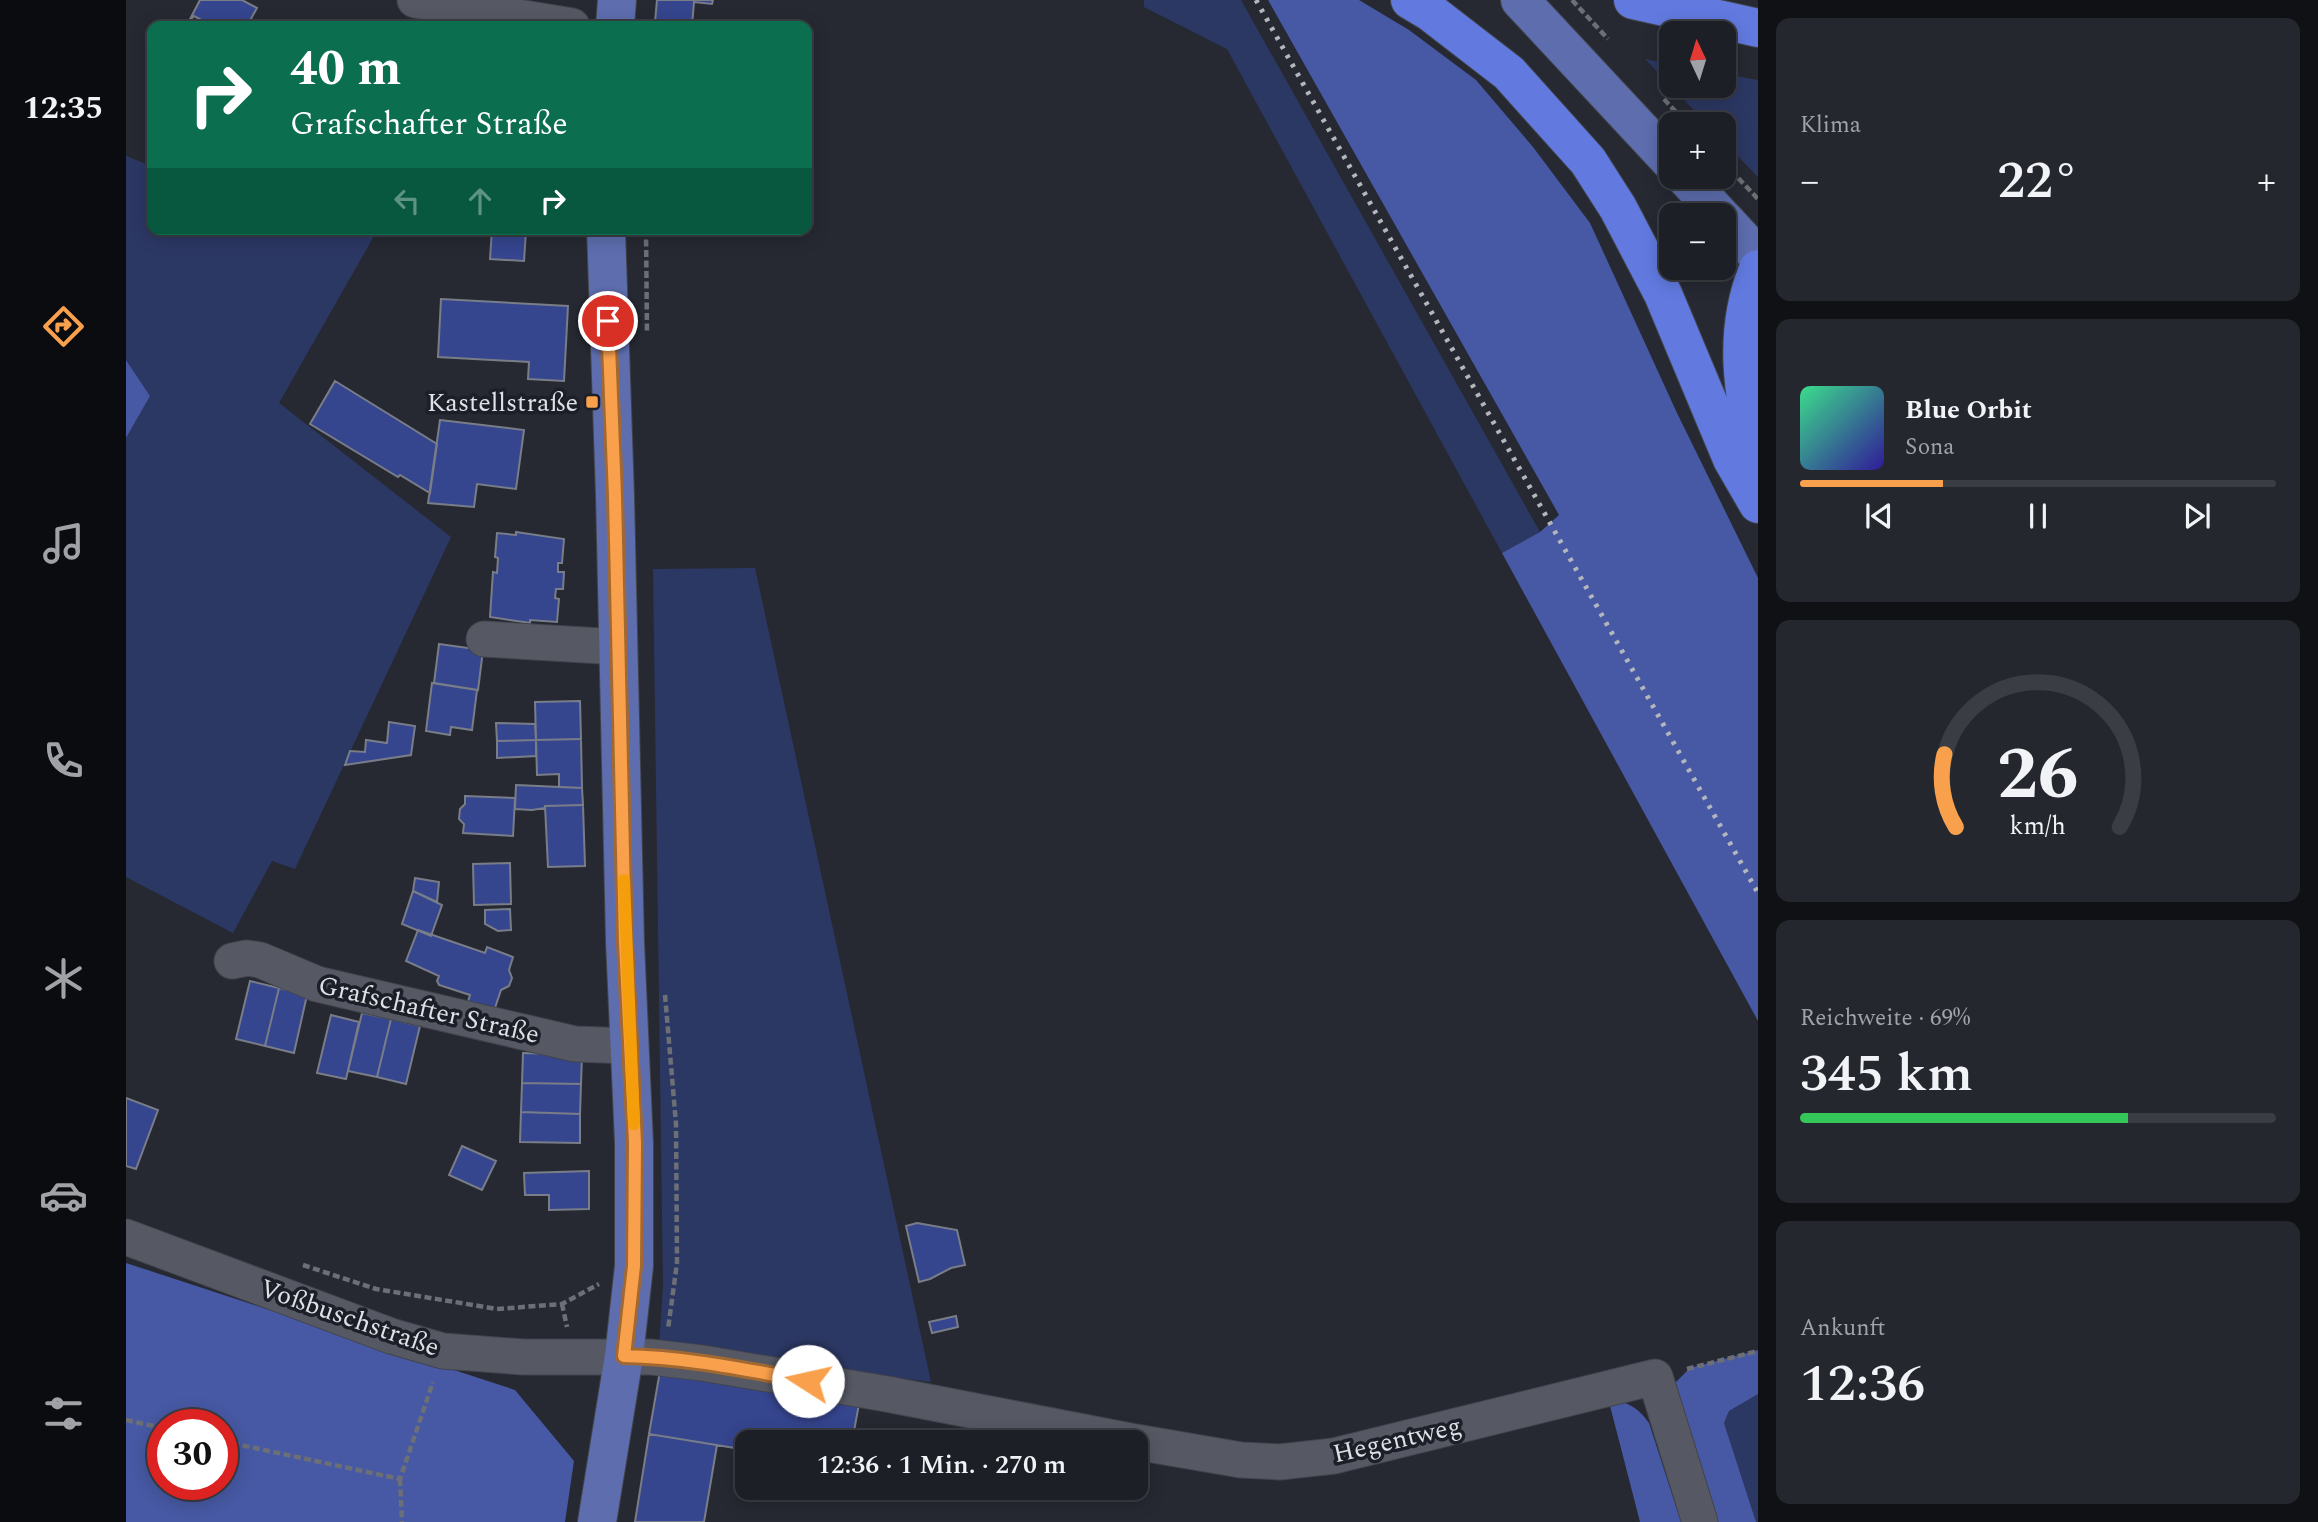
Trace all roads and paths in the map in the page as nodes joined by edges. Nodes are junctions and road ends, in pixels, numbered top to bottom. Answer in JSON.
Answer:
{"nodes":[{"id":1,"x":415,"y":0,"type":"edge"},
{"id":2,"x":617,"y":0,"type":"edge"},
{"id":3,"x":1410,"y":0,"type":"edge"},
{"id":4,"x":1520,"y":0,"type":"edge"},
{"id":5,"x":1633,"y":0,"type":"edge"},
{"id":6,"x":542,"y":21,"type":"edge"},
{"id":7,"x":615,"y":21,"type":"edge"},
{"id":8,"x":1758,"y":28,"type":"edge"},
{"id":9,"x":1659,"y":149,"type":"edge"},
{"id":10,"x":1736,"y":176,"type":"edge"},
{"id":11,"x":1696,"y":189,"type":"edge"},
{"id":12,"x":1758,"y":199,"type":"edge"},
{"id":13,"x":1709,"y":203,"type":"edge"},
{"id":14,"x":1736,"y":232,"type":"edge"},
{"id":15,"x":606,"y":235,"type":"edge"},
{"id":16,"x":1758,"y":256,"type":"edge"},
{"id":17,"x":1758,"y":270,"type":"edge"},
{"id":18,"x":1758,"y":462,"type":"edge"},
{"id":19,"x":1758,"y":504,"type":"edge"},
{"id":20,"x":484,"y":639,"type":"dead end"},
{"id":21,"x":619,"y":647,"type":"junction"},
{"id":22,"x":232,"y":961,"type":"dead end"},
{"id":23,"x":630,"y":1046,"type":"junction"},
{"id":24,"x":126,"y":1237,"type":"edge"},
{"id":25,"x":300,"y":1264,"type":"dead end"},
{"id":26,"x":634,"y":1266,"type":"junction"},
{"id":27,"x":1758,"y":1350,"type":"edge"},
{"id":28,"x":443,"y":1351,"type":"junction"},
{"id":29,"x":624,"y":1356,"type":"junction"},
{"id":30,"x":1655,"y":1377,"type":"junction"},
{"id":31,"x":126,"y":1420,"type":"edge"},
{"id":32,"x":147,"y":1425,"type":"edge"},
{"id":33,"x":1073,"y":1430,"type":"edge"},
{"id":34,"x":238,"y":1444,"type":"edge"},
{"id":35,"x":1148,"y":1444,"type":"edge"},
{"id":36,"x":400,"y":1479,"type":"junction"},
{"id":37,"x":402,"y":1522,"type":"edge"},
{"id":38,"x":597,"y":1522,"type":"edge"},
{"id":39,"x":1700,"y":1522,"type":"edge"}],
"edges":[{"from":1,"to":6,"type":"street"},
{"from":2,"to":7,"type":"main road"},
{"from":3,"to":19,"type":"highway"},
{"from":4,"to":9,"type":"main road"},
{"from":5,"to":8,"type":"highway"},
{"from":10,"to":12,"type":"path"},
{"from":11,"to":13,"type":"main road"},
{"from":14,"to":16,"type":"main road"},
{"from":15,"to":21,"type":"main road"},
{"from":17,"to":18,"type":"highway"},
{"from":20,"to":21,"type":"street"},
{"from":21,"to":23,"type":"main road"},
{"from":22,"to":23,"type":"street","name":"Grafschafter Straße"},
{"from":23,"to":26,"type":"main road"},
{"from":24,"to":28,"type":"street","name":"Voßbuschstraße"},
{"from":25,"to":26,"type":"path"},
{"from":26,"to":29,"type":"main road"},
{"from":27,"to":30,"type":"path"},
{"from":28,"to":29,"type":"street","name":"Voßbuschstraße"},
{"from":28,"to":36,"type":"path"},
{"from":29,"to":33,"type":"street","name":"Hegentweg"},
{"from":29,"to":38,"type":"main road"},
{"from":30,"to":35,"type":"street","name":"Hegentweg"},
{"from":30,"to":39,"type":"street"},
{"from":31,"to":32,"type":"path"},
{"from":34,"to":36,"type":"path"},
{"from":36,"to":37,"type":"path"}]}
